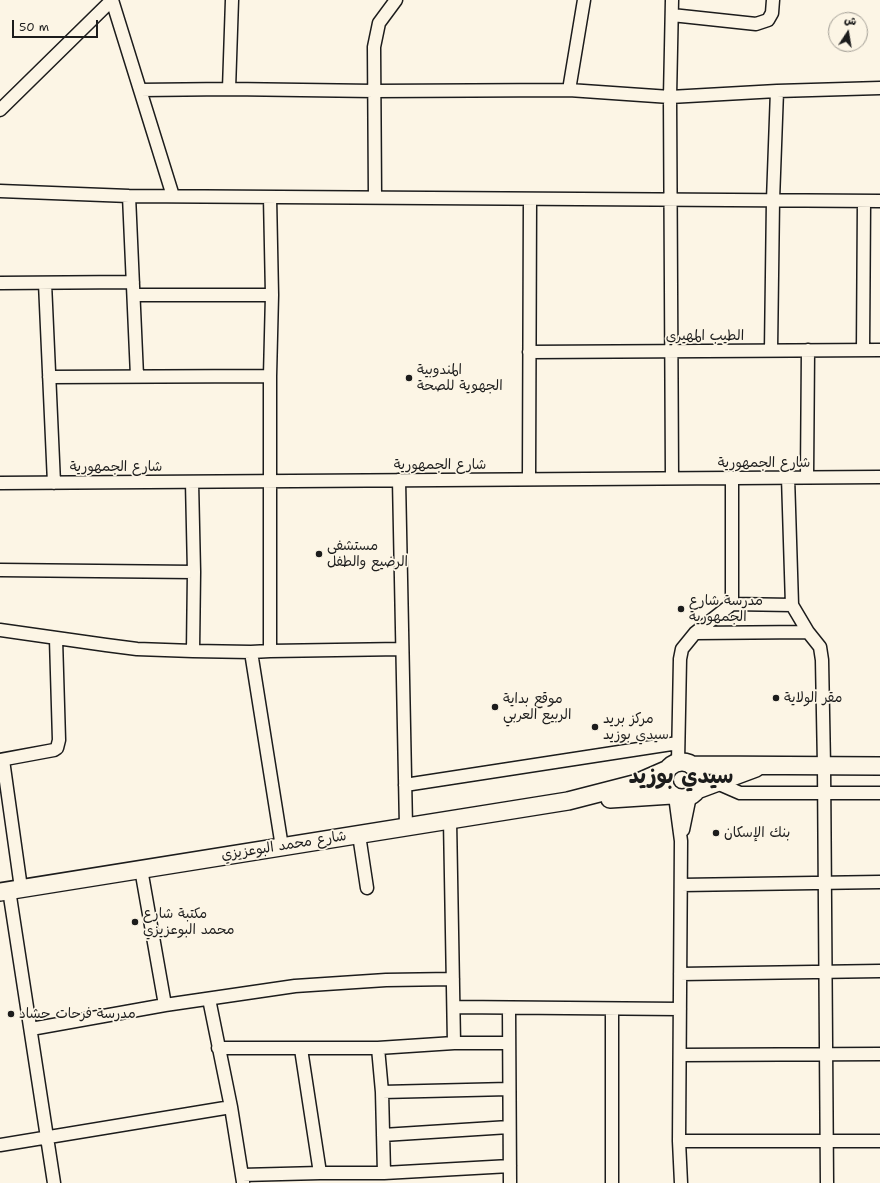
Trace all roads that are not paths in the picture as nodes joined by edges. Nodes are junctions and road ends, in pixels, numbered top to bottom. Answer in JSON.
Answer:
{"nodes":[{"id":1,"x":112,"y":0,"type":"edge"},
{"id":2,"x":232,"y":0,"type":"edge"},
{"id":3,"x":396,"y":0,"type":"edge"},
{"id":4,"x":584,"y":0,"type":"edge"},
{"id":5,"x":672,"y":0,"type":"edge"},
{"id":6,"x":773,"y":0,"type":"edge"},
{"id":7,"x":672,"y":15,"type":"junction"},
{"id":8,"x":880,"y":88,"type":"edge"},
{"id":9,"x":229,"y":89,"type":"junction"},
{"id":10,"x":140,"y":90,"type":"junction"},
{"id":11,"x":569,"y":90,"type":"junction"},
{"id":12,"x":374,"y":91,"type":"junction"},
{"id":13,"x":777,"y":91,"type":"junction"},
{"id":14,"x":670,"y":97,"type":"junction"},
{"id":15,"x":0,"y":110,"type":"edge"},
{"id":16,"x":0,"y":191,"type":"edge"},
{"id":17,"x":129,"y":196,"type":"junction"},
{"id":18,"x":173,"y":196,"type":"junction"},
{"id":19,"x":270,"y":197,"type":"junction"},
{"id":20,"x":375,"y":198,"type":"junction"},
{"id":21,"x":530,"y":199,"type":"junction"},
{"id":22,"x":671,"y":200,"type":"junction"},
{"id":23,"x":773,"y":200,"type":"junction"},
{"id":24,"x":864,"y":201,"type":"junction"},
{"id":25,"x":880,"y":201,"type":"edge"},
{"id":26,"x":133,"y":282,"type":"junction"},
{"id":27,"x":45,"y":283,"type":"junction"},
{"id":28,"x":0,"y":284,"type":"edge"},
{"id":29,"x":134,"y":295,"type":"junction"},
{"id":30,"x":272,"y":295,"type":"junction"},
{"id":31,"x":771,"y":350,"type":"junction"},
{"id":32,"x":808,"y":350,"type":"junction"},
{"id":33,"x":862,"y":350,"type":"junction"},
{"id":34,"x":880,"y":350,"type":"edge"},
{"id":35,"x":671,"y":351,"type":"junction"},
{"id":36,"x":529,"y":352,"type":"junction"},
{"id":37,"x":136,"y":376,"type":"junction"},
{"id":38,"x":270,"y":376,"type":"junction"},
{"id":39,"x":49,"y":377,"type":"junction"},
{"id":40,"x":788,"y":477,"type":"junction"},
{"id":41,"x":807,"y":477,"type":"junction"},
{"id":42,"x":880,"y":477,"type":"edge"},
{"id":43,"x":672,"y":478,"type":"junction"},
{"id":44,"x":732,"y":478,"type":"junction"},
{"id":45,"x":529,"y":479,"type":"junction"},
{"id":46,"x":399,"y":480,"type":"junction"},
{"id":47,"x":270,"y":481,"type":"junction"},
{"id":48,"x":192,"y":482,"type":"junction"},
{"id":49,"x":0,"y":483,"type":"edge"},
{"id":50,"x":54,"y":483,"type":"junction"},
{"id":51,"x":0,"y":570,"type":"edge"},
{"id":52,"x":194,"y":572,"type":"junction"},
{"id":53,"x":732,"y":604,"type":"junction"},
{"id":54,"x":792,"y":605,"type":"junction"},
{"id":55,"x":0,"y":630,"type":"edge"},
{"id":56,"x":808,"y":632,"type":"junction"},
{"id":57,"x":695,"y":633,"type":"junction"},
{"id":58,"x":56,"y":639,"type":"junction"},
{"id":59,"x":402,"y":650,"type":"junction"},
{"id":60,"x":193,"y":651,"type":"junction"},
{"id":61,"x":270,"y":651,"type":"junction"},
{"id":62,"x":251,"y":652,"type":"junction"},
{"id":63,"x":678,"y":743,"type":"junction"},
{"id":64,"x":1,"y":760,"type":"edge"},
{"id":65,"x":766,"y":765,"type":"junction"},
{"id":66,"x":678,"y":766,"type":"junction"},
{"id":67,"x":824,"y":766,"type":"junction"},
{"id":68,"x":880,"y":766,"type":"edge"},
{"id":69,"x":717,"y":783,"type":"junction"},
{"id":70,"x":405,"y":784,"type":"junction"},
{"id":71,"x":825,"y":793,"type":"junction"},
{"id":72,"x":880,"y":793,"type":"edge"},
{"id":73,"x":683,"y":794,"type":"junction"},
{"id":74,"x":568,"y":801,"type":"junction"},
{"id":75,"x":450,"y":820,"type":"junction"},
{"id":76,"x":406,"y":827,"type":"junction"},
{"id":77,"x":359,"y":834,"type":"junction"},
{"id":78,"x":282,"y":847,"type":"junction"},
{"id":79,"x":141,"y":869,"type":"junction"},
{"id":80,"x":880,"y":882,"type":"edge"},
{"id":81,"x":825,"y":883,"type":"junction"},
{"id":82,"x":681,"y":885,"type":"junction"},
{"id":83,"x":367,"y":888,"type":"dead end"},
{"id":84,"x":10,"y":890,"type":"edge"},
{"id":85,"x":880,"y":971,"type":"edge"},
{"id":86,"x":826,"y":972,"type":"junction"},
{"id":87,"x":680,"y":974,"type":"junction"},
{"id":88,"x":453,"y":979,"type":"junction"},
{"id":89,"x":208,"y":999,"type":"junction"},
{"id":90,"x":165,"y":1006,"type":"junction"},
{"id":91,"x":454,"y":1007,"type":"junction"},
{"id":92,"x":509,"y":1008,"type":"junction"},
{"id":93,"x":612,"y":1009,"type":"junction"},
{"id":94,"x":680,"y":1009,"type":"junction"},
{"id":95,"x":31,"y":1028,"type":"junction"},
{"id":96,"x":509,"y":1043,"type":"junction"},
{"id":97,"x":454,"y":1044,"type":"junction"},
{"id":98,"x":218,"y":1048,"type":"junction"},
{"id":99,"x":300,"y":1048,"type":"junction"},
{"id":100,"x":378,"y":1048,"type":"junction"},
{"id":101,"x":826,"y":1054,"type":"junction"},
{"id":102,"x":880,"y":1054,"type":"edge"},
{"id":103,"x":680,"y":1055,"type":"junction"},
{"id":104,"x":510,"y":1089,"type":"junction"},
{"id":105,"x":382,"y":1092,"type":"junction"},
{"id":106,"x":231,"y":1107,"type":"junction"},
{"id":107,"x":510,"y":1127,"type":"junction"},
{"id":108,"x":383,"y":1135,"type":"junction"},
{"id":109,"x":47,"y":1136,"type":"junction"},
{"id":110,"x":880,"y":1140,"type":"edge"},
{"id":111,"x":679,"y":1141,"type":"junction"},
{"id":112,"x":827,"y":1141,"type":"junction"},
{"id":113,"x":0,"y":1145,"type":"edge"},
{"id":114,"x":510,"y":1166,"type":"junction"},
{"id":115,"x":320,"y":1173,"type":"junction"},
{"id":116,"x":384,"y":1173,"type":"junction"},
{"id":117,"x":243,"y":1179,"type":"edge"},
{"id":118,"x":54,"y":1183,"type":"edge"},
{"id":119,"x":510,"y":1183,"type":"edge"},
{"id":120,"x":612,"y":1183,"type":"edge"},
{"id":121,"x":681,"y":1183,"type":"edge"},
{"id":122,"x":827,"y":1183,"type":"edge"}],
"edges":[{"from":1,"to":10,"type":"street"},
{"from":1,"to":15,"type":"street"},
{"from":2,"to":9,"type":"street"},
{"from":3,"to":12,"type":"street"},
{"from":4,"to":11,"type":"street"},
{"from":5,"to":7,"type":"street"},
{"from":6,"to":7,"type":"street"},
{"from":7,"to":14,"type":"street"},
{"from":8,"to":13,"type":"street"},
{"from":9,"to":10,"type":"street"},
{"from":9,"to":12,"type":"street"},
{"from":10,"to":18,"type":"street"},
{"from":11,"to":12,"type":"street"},
{"from":11,"to":14,"type":"street"},
{"from":12,"to":20,"type":"street"},
{"from":13,"to":14,"type":"street"},
{"from":13,"to":23,"type":"street"},
{"from":14,"to":22,"type":"street"},
{"from":16,"to":17,"type":"street"},
{"from":17,"to":18,"type":"street"},
{"from":17,"to":26,"type":"street"},
{"from":18,"to":19,"type":"street"},
{"from":19,"to":20,"type":"street"},
{"from":19,"to":30,"type":"street"},
{"from":20,"to":21,"type":"street"},
{"from":21,"to":22,"type":"street"},
{"from":21,"to":36,"type":"street"},
{"from":22,"to":23,"type":"street"},
{"from":22,"to":35,"type":"street"},
{"from":23,"to":24,"type":"street"},
{"from":23,"to":31,"type":"street"},
{"from":24,"to":25,"type":"street"},
{"from":24,"to":33,"type":"street"},
{"from":26,"to":27,"type":"street"},
{"from":26,"to":29,"type":"street"},
{"from":27,"to":28,"type":"street"},
{"from":27,"to":39,"type":"street"},
{"from":29,"to":30,"type":"street"},
{"from":29,"to":37,"type":"street"},
{"from":30,"to":38,"type":"street"},
{"from":31,"to":32,"type":"street","name":"الطيب المهيري"},
{"from":31,"to":35,"type":"street","name":"الطيب المهيري"},
{"from":32,"to":33,"type":"street","name":"الطيب المهيري"},
{"from":32,"to":41,"type":"street"},
{"from":33,"to":34,"type":"street","name":"الطيب المهيري"},
{"from":35,"to":36,"type":"street","name":"الطيب المهيري"},
{"from":35,"to":43,"type":"street"},
{"from":36,"to":45,"type":"street"},
{"from":37,"to":38,"type":"street"},
{"from":37,"to":39,"type":"street"},
{"from":38,"to":47,"type":"street"},
{"from":39,"to":50,"type":"street"},
{"from":40,"to":41,"type":"street","name":"شارع الجمهورية"},
{"from":40,"to":44,"type":"street","name":"شارع الجمهورية"},
{"from":40,"to":54,"type":"street"},
{"from":41,"to":42,"type":"street","name":"شارع الجمهورية"},
{"from":43,"to":44,"type":"street","name":"شارع الجمهورية"},
{"from":43,"to":45,"type":"street","name":"شارع الجمهورية"},
{"from":44,"to":53,"type":"street"},
{"from":45,"to":46,"type":"street","name":"شارع الجمهورية"},
{"from":46,"to":47,"type":"street","name":"شارع الجمهورية"},
{"from":46,"to":59,"type":"street"},
{"from":47,"to":48,"type":"street","name":"شارع الجمهورية"},
{"from":47,"to":61,"type":"street"},
{"from":48,"to":50,"type":"street","name":"شارع الجمهورية"},
{"from":48,"to":52,"type":"street"},
{"from":49,"to":50,"type":"street","name":"شارع الجمهورية"},
{"from":51,"to":52,"type":"street"},
{"from":52,"to":60,"type":"street"},
{"from":53,"to":54,"type":"street"},
{"from":53,"to":57,"type":"street"},
{"from":54,"to":56,"type":"street"},
{"from":55,"to":58,"type":"street"},
{"from":56,"to":57,"type":"street"},
{"from":56,"to":67,"type":"street"},
{"from":57,"to":63,"type":"street"},
{"from":58,"to":60,"type":"street"},
{"from":58,"to":64,"type":"street"},
{"from":59,"to":61,"type":"street"},
{"from":59,"to":70,"type":"street"},
{"from":60,"to":62,"type":"street"},
{"from":61,"to":62,"type":"street"},
{"from":62,"to":78,"type":"street"},
{"from":63,"to":66,"type":"street"},
{"from":63,"to":70,"type":"street"},
{"from":64,"to":84,"type":"street"},
{"from":65,"to":66,"type":"main road"},
{"from":65,"to":67,"type":"main road"},
{"from":65,"to":69,"type":"main road","name":"شارع محمد البوعزيزي"},
{"from":66,"to":73,"type":"main road"},
{"from":66,"to":73,"type":"main road"},
{"from":66,"to":74,"type":"main road","name":"شارع محمد البوعزيزي"},
{"from":67,"to":68,"type":"main road"},
{"from":67,"to":71,"type":"street"},
{"from":69,"to":71,"type":"street"},
{"from":69,"to":73,"type":"main road","name":"شارع محمد البوعزيزي"},
{"from":70,"to":76,"type":"street"},
{"from":71,"to":72,"type":"street"},
{"from":71,"to":81,"type":"street"},
{"from":73,"to":74,"type":"main road","name":"شارع محمد البوعزيزي"},
{"from":73,"to":82,"type":"street"},
{"from":74,"to":75,"type":"main road","name":"شارع محمد البوعزيزي"},
{"from":75,"to":76,"type":"main road","name":"شارع محمد البوعزيزي"},
{"from":75,"to":88,"type":"street"},
{"from":76,"to":77,"type":"main road","name":"شارع محمد البوعزيزي"},
{"from":77,"to":78,"type":"main road","name":"شارع محمد البوعزيزي"},
{"from":77,"to":83,"type":"street"},
{"from":78,"to":79,"type":"main road","name":"شارع محمد البوعزيزي"},
{"from":79,"to":84,"type":"main road","name":"شارع محمد البوعزيزي"},
{"from":79,"to":90,"type":"street"},
{"from":80,"to":81,"type":"street"},
{"from":81,"to":82,"type":"street"},
{"from":81,"to":86,"type":"street"},
{"from":82,"to":87,"type":"street"},
{"from":84,"to":95,"type":"street"},
{"from":85,"to":86,"type":"street"},
{"from":86,"to":87,"type":"street"},
{"from":86,"to":101,"type":"street"},
{"from":87,"to":94,"type":"street"},
{"from":88,"to":89,"type":"street"},
{"from":88,"to":91,"type":"street"},
{"from":89,"to":90,"type":"street"},
{"from":89,"to":98,"type":"street"},
{"from":90,"to":95,"type":"street"},
{"from":91,"to":92,"type":"street"},
{"from":91,"to":97,"type":"street"},
{"from":92,"to":93,"type":"street"},
{"from":92,"to":96,"type":"street"},
{"from":93,"to":94,"type":"street"},
{"from":93,"to":120,"type":"street"},
{"from":94,"to":103,"type":"street"},
{"from":95,"to":109,"type":"street"},
{"from":96,"to":97,"type":"street"},
{"from":96,"to":104,"type":"street"},
{"from":97,"to":100,"type":"street"},
{"from":98,"to":99,"type":"street"},
{"from":98,"to":106,"type":"street"},
{"from":99,"to":100,"type":"street"},
{"from":99,"to":115,"type":"street"},
{"from":100,"to":105,"type":"street"},
{"from":101,"to":102,"type":"street"},
{"from":101,"to":103,"type":"street"},
{"from":101,"to":112,"type":"street"},
{"from":103,"to":111,"type":"street"},
{"from":104,"to":105,"type":"street"},
{"from":104,"to":107,"type":"street"},
{"from":105,"to":108,"type":"street"},
{"from":106,"to":109,"type":"street"},
{"from":106,"to":117,"type":"street"},
{"from":107,"to":108,"type":"street"},
{"from":107,"to":114,"type":"street"},
{"from":108,"to":116,"type":"street"},
{"from":109,"to":113,"type":"street"},
{"from":109,"to":118,"type":"street"},
{"from":110,"to":112,"type":"street"},
{"from":111,"to":112,"type":"street"},
{"from":111,"to":121,"type":"street"},
{"from":112,"to":122,"type":"street"},
{"from":114,"to":116,"type":"street"},
{"from":114,"to":119,"type":"street"},
{"from":115,"to":116,"type":"street"},
{"from":115,"to":117,"type":"street"}]}
